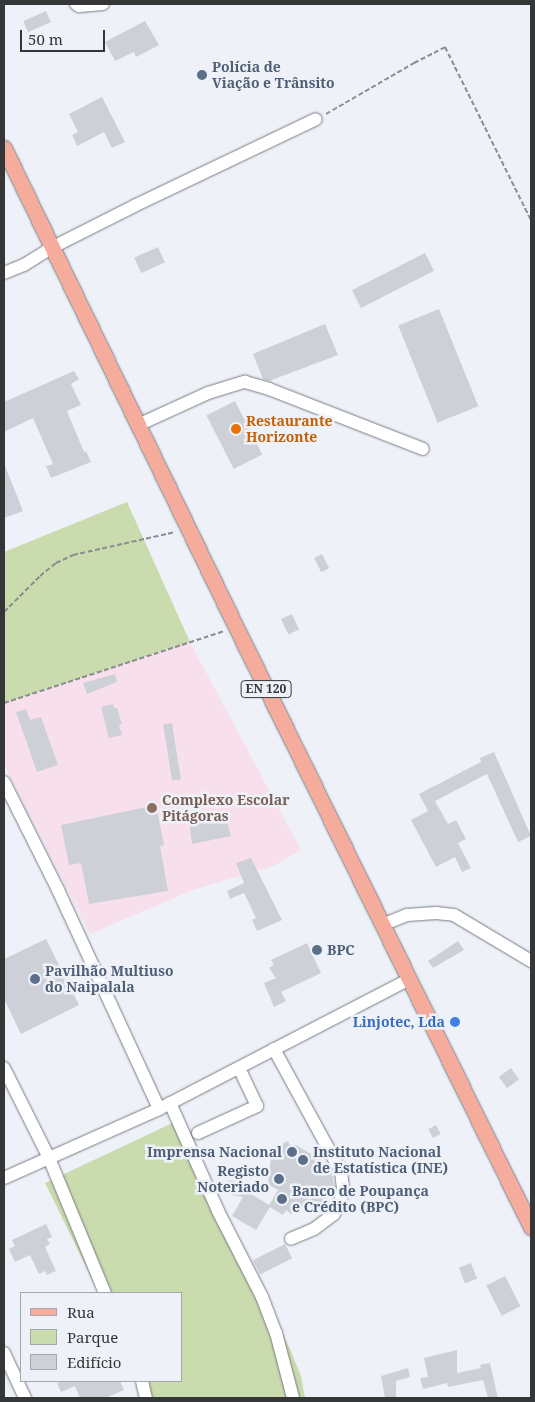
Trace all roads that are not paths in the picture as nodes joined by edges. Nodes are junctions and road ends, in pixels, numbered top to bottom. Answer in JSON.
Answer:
{"nodes":[{"id":1,"x":76,"y":4,"type":"edge"},
{"id":2,"x":103,"y":4,"type":"edge"},
{"id":3,"x":316,"y":119,"type":"road end"},
{"id":4,"x":4,"y":148,"type":"edge"},
{"id":5,"x":53,"y":247,"type":"junction"},
{"id":6,"x":4,"y":273,"type":"edge"},
{"id":7,"x":138,"y":425,"type":"junction"},
{"id":8,"x":423,"y":449,"type":"dead end"},
{"id":9,"x":4,"y":782,"type":"edge"},
{"id":10,"x":382,"y":925,"type":"junction"},
{"id":11,"x":531,"y":961,"type":"edge"},
{"id":12,"x":410,"y":979,"type":"junction"},
{"id":13,"x":274,"y":1050,"type":"junction"},
{"id":14,"x":4,"y":1068,"type":"edge"},
{"id":15,"x":239,"y":1068,"type":"junction"},
{"id":16,"x":164,"y":1106,"type":"junction"},
{"id":17,"x":198,"y":1133,"type":"dead end"},
{"id":18,"x":49,"y":1158,"type":"junction"},
{"id":19,"x":4,"y":1178,"type":"edge"},
{"id":20,"x":531,"y":1227,"type":"edge"},
{"id":21,"x":291,"y":1239,"type":"dead end"},
{"id":22,"x":105,"y":1292,"type":"edge"},
{"id":23,"x":4,"y":1353,"type":"edge"},
{"id":24,"x":142,"y":1382,"type":"edge"},
{"id":25,"x":26,"y":1398,"type":"edge"},
{"id":26,"x":146,"y":1398,"type":"edge"},
{"id":27,"x":293,"y":1398,"type":"edge"}],
"edges":[{"from":1,"to":2,"type":"street"},
{"from":3,"to":5,"type":"street"},
{"from":4,"to":5,"type":"main road","number":"EN 120"},
{"from":5,"to":6,"type":"street"},
{"from":5,"to":7,"type":"main road","number":"EN 120"},
{"from":7,"to":8,"type":"street"},
{"from":7,"to":10,"type":"main road","number":"EN 120"},
{"from":9,"to":16,"type":"street"},
{"from":10,"to":11,"type":"street"},
{"from":10,"to":12,"type":"main road","number":"EN 120"},
{"from":12,"to":13,"type":"street"},
{"from":12,"to":20,"type":"main road","number":"EN 120"},
{"from":13,"to":15,"type":"street"},
{"from":13,"to":21,"type":"street"},
{"from":14,"to":18,"type":"street"},
{"from":15,"to":16,"type":"street"},
{"from":15,"to":17,"type":"street"},
{"from":16,"to":18,"type":"street"},
{"from":16,"to":27,"type":"street"},
{"from":18,"to":19,"type":"street"},
{"from":18,"to":22,"type":"street"},
{"from":23,"to":25,"type":"street"},
{"from":24,"to":26,"type":"street"}]}
